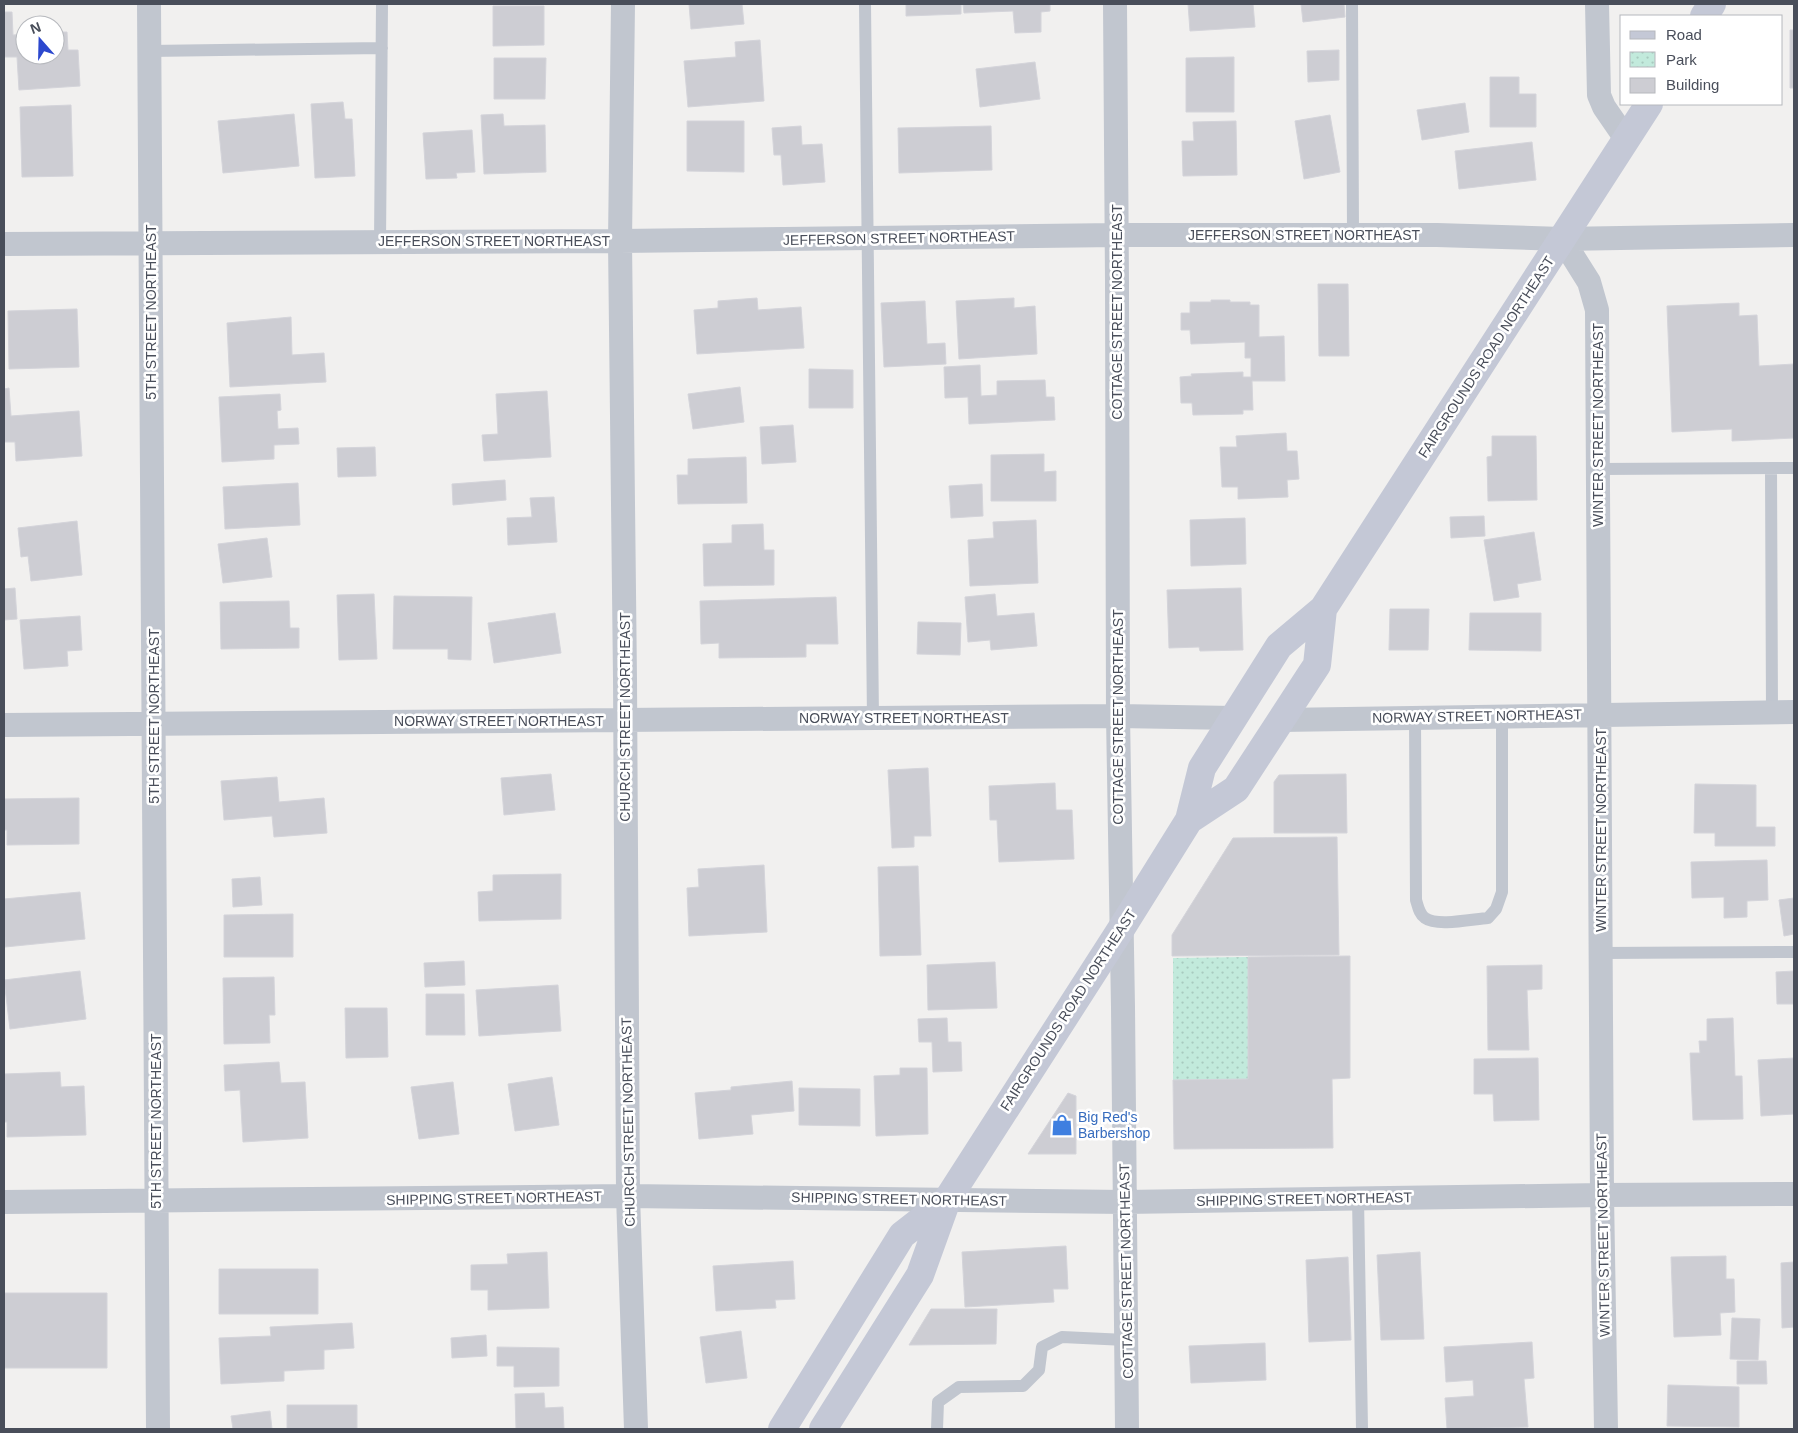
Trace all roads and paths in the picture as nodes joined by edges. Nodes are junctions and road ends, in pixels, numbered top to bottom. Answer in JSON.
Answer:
{"nodes":[{"id":1,"x":149,"y":4,"type":"edge"},
{"id":2,"x":382,"y":4,"type":"edge"},
{"id":3,"x":623,"y":4,"type":"edge"},
{"id":4,"x":865,"y":4,"type":"edge"},
{"id":5,"x":1115,"y":4,"type":"edge"},
{"id":6,"x":1352,"y":4,"type":"edge"},
{"id":7,"x":1597,"y":4,"type":"edge"},
{"id":8,"x":1712,"y":4,"type":"edge"},
{"id":9,"x":1705,"y":15,"type":"edge"},
{"id":10,"x":382,"y":48,"type":"junction"},
{"id":11,"x":149,"y":51,"type":"junction"},
{"id":12,"x":1648,"y":105,"type":"edge"},
{"id":13,"x":1626,"y":139,"type":"junction"},
{"id":14,"x":1353,"y":234,"type":"junction"},
{"id":15,"x":1117,"y":235,"type":"junction"},
{"id":16,"x":1794,"y":235,"type":"edge"},
{"id":17,"x":868,"y":238,"type":"junction"},
{"id":18,"x":1562,"y":239,"type":"junction"},
{"id":19,"x":620,"y":241,"type":"junction"},
{"id":20,"x":380,"y":242,"type":"junction"},
{"id":21,"x":150,"y":243,"type":"junction"},
{"id":22,"x":4,"y":244,"type":"edge"},
{"id":23,"x":1771,"y":468,"type":"junction"},
{"id":24,"x":1794,"y":468,"type":"edge"},
{"id":25,"x":1598,"y":469,"type":"junction"},
{"id":26,"x":1323,"y":609,"type":"junction"},
{"id":27,"x":1783,"y":712,"type":"edge"},
{"id":28,"x":1600,"y":714,"type":"junction"},
{"id":29,"x":1502,"y":715,"type":"junction"},
{"id":30,"x":1118,"y":716,"type":"junction"},
{"id":31,"x":1415,"y":717,"type":"junction"},
{"id":32,"x":873,"y":718,"type":"junction"},
{"id":33,"x":1234,"y":718,"type":"junction"},
{"id":34,"x":625,"y":720,"type":"junction"},
{"id":35,"x":1281,"y":720,"type":"junction"},
{"id":36,"x":154,"y":724,"type":"junction"},
{"id":37,"x":4,"y":725,"type":"edge"},
{"id":38,"x":1189,"y":820,"type":"junction"},
{"id":39,"x":1121,"y":929,"type":"junction"},
{"id":40,"x":1794,"y":952,"type":"edge"},
{"id":41,"x":1601,"y":953,"type":"junction"},
{"id":42,"x":1602,"y":1194,"type":"junction"},
{"id":43,"x":1794,"y":1194,"type":"edge"},
{"id":44,"x":628,"y":1196,"type":"junction"},
{"id":45,"x":1358,"y":1198,"type":"junction"},
{"id":46,"x":947,"y":1200,"type":"junction"},
{"id":47,"x":157,"y":1201,"type":"junction"},
{"id":48,"x":4,"y":1202,"type":"edge"},
{"id":49,"x":1125,"y":1202,"type":"junction"},
{"id":50,"x":1126,"y":1340,"type":"junction"},
{"id":51,"x":158,"y":1429,"type":"edge"},
{"id":52,"x":636,"y":1429,"type":"edge"},
{"id":53,"x":782,"y":1429,"type":"edge"},
{"id":54,"x":823,"y":1429,"type":"edge"},
{"id":55,"x":937,"y":1429,"type":"edge"},
{"id":56,"x":1127,"y":1429,"type":"edge"},
{"id":57,"x":1362,"y":1429,"type":"edge"},
{"id":58,"x":1606,"y":1429,"type":"edge"}],
"edges":[{"from":1,"to":11,"type":"street","name":"5TH STREET NORTHEAST"},
{"from":2,"to":10,"type":"lane"},
{"from":3,"to":19,"type":"street","name":"CHURCH STREET NORTHEAST"},
{"from":4,"to":17,"type":"lane"},
{"from":5,"to":15,"type":"street","name":"COTTAGE STREET NORTHEAST"},
{"from":6,"to":14,"type":"lane"},
{"from":7,"to":13,"type":"street"},
{"from":8,"to":9,"type":"street"},
{"from":10,"to":11,"type":"lane"},
{"from":10,"to":20,"type":"lane"},
{"from":11,"to":21,"type":"street","name":"5TH STREET NORTHEAST"},
{"from":12,"to":13,"type":"street","name":"FAIRGROUNDS ROAD NORTHEAST"},
{"from":13,"to":18,"type":"street","name":"FAIRGROUNDS ROAD NORTHEAST"},
{"from":14,"to":15,"type":"street","name":"JEFFERSON STREET NORTHEAST"},
{"from":14,"to":18,"type":"street","name":"JEFFERSON STREET NORTHEAST"},
{"from":15,"to":17,"type":"street","name":"JEFFERSON STREET NORTHEAST"},
{"from":15,"to":30,"type":"street","name":"COTTAGE STREET NORTHEAST"},
{"from":16,"to":18,"type":"street","name":"JEFFERSON STREET NORTHEAST"},
{"from":17,"to":19,"type":"street","name":"JEFFERSON STREET NORTHEAST"},
{"from":17,"to":32,"type":"lane"},
{"from":18,"to":25,"type":"street","name":"WINTER STREET NORTHEAST"},
{"from":18,"to":26,"type":"street","name":"FAIRGROUNDS ROAD NORTHEAST"},
{"from":19,"to":20,"type":"street","name":"JEFFERSON STREET NORTHEAST"},
{"from":19,"to":34,"type":"street","name":"CHURCH STREET NORTHEAST"},
{"from":20,"to":21,"type":"street","name":"JEFFERSON STREET NORTHEAST"},
{"from":21,"to":22,"type":"street","name":"JEFFERSON STREET NORTHEAST"},
{"from":21,"to":36,"type":"street","name":"5TH STREET NORTHEAST"},
{"from":23,"to":24,"type":"lane"},
{"from":23,"to":25,"type":"lane"},
{"from":23,"to":27,"type":"lane"},
{"from":25,"to":28,"type":"street","name":"WINTER STREET NORTHEAST"},
{"from":26,"to":33,"type":"street","name":"FAIRGROUNDS ROAD NORTHEAST"},
{"from":26,"to":35,"type":"street","name":"FAIRGROUNDS ROAD NORTHEAST"},
{"from":27,"to":28,"type":"street","name":"NORWAY STREET NORTHEAST"},
{"from":28,"to":29,"type":"street","name":"NORWAY STREET NORTHEAST"},
{"from":28,"to":41,"type":"street","name":"WINTER STREET NORTHEAST"},
{"from":29,"to":31,"type":"street","name":"NORWAY STREET NORTHEAST"},
{"from":29,"to":31,"type":"lane"},
{"from":30,"to":32,"type":"street","name":"NORWAY STREET NORTHEAST"},
{"from":30,"to":33,"type":"street","name":"NORWAY STREET NORTHEAST"},
{"from":30,"to":39,"type":"street","name":"COTTAGE STREET NORTHEAST"},
{"from":31,"to":35,"type":"street","name":"NORWAY STREET NORTHEAST"},
{"from":32,"to":34,"type":"street","name":"NORWAY STREET NORTHEAST"},
{"from":33,"to":38,"type":"street","name":"FAIRGROUNDS ROAD NORTHEAST"},
{"from":34,"to":36,"type":"street","name":"NORWAY STREET NORTHEAST"},
{"from":34,"to":44,"type":"street","name":"CHURCH STREET NORTHEAST"},
{"from":35,"to":38,"type":"street","name":"FAIRGROUNDS ROAD NORTHEAST"},
{"from":36,"to":37,"type":"street","name":"NORWAY STREET NORTHEAST"},
{"from":36,"to":47,"type":"street","name":"5TH STREET NORTHEAST"},
{"from":38,"to":39,"type":"street","name":"FAIRGROUNDS ROAD NORTHEAST"},
{"from":39,"to":46,"type":"street","name":"FAIRGROUNDS ROAD NORTHEAST"},
{"from":39,"to":49,"type":"street","name":"COTTAGE STREET NORTHEAST"},
{"from":40,"to":41,"type":"lane"},
{"from":41,"to":42,"type":"street","name":"WINTER STREET NORTHEAST"},
{"from":42,"to":43,"type":"street","name":"SHIPPING STREET NORTHEAST"},
{"from":42,"to":45,"type":"street","name":"SHIPPING STREET NORTHEAST"},
{"from":42,"to":58,"type":"street","name":"WINTER STREET NORTHEAST"},
{"from":44,"to":46,"type":"street","name":"SHIPPING STREET NORTHEAST"},
{"from":44,"to":47,"type":"street","name":"SHIPPING STREET NORTHEAST"},
{"from":44,"to":52,"type":"street","name":"CHURCH STREET NORTHEAST"},
{"from":45,"to":49,"type":"street","name":"SHIPPING STREET NORTHEAST"},
{"from":45,"to":57,"type":"lane"},
{"from":46,"to":49,"type":"street","name":"SHIPPING STREET NORTHEAST"},
{"from":46,"to":53,"type":"street","name":"FAIRGROUNDS ROAD NORTHEAST"},
{"from":46,"to":54,"type":"street","name":"FAIRGROUNDS ROAD NORTHEAST"},
{"from":47,"to":48,"type":"street","name":"SHIPPING STREET NORTHEAST"},
{"from":47,"to":51,"type":"street","name":"5TH STREET NORTHEAST"},
{"from":49,"to":50,"type":"street","name":"COTTAGE STREET NORTHEAST"},
{"from":50,"to":55,"type":"lane"},
{"from":50,"to":56,"type":"street","name":"COTTAGE STREET NORTHEAST"}]}
